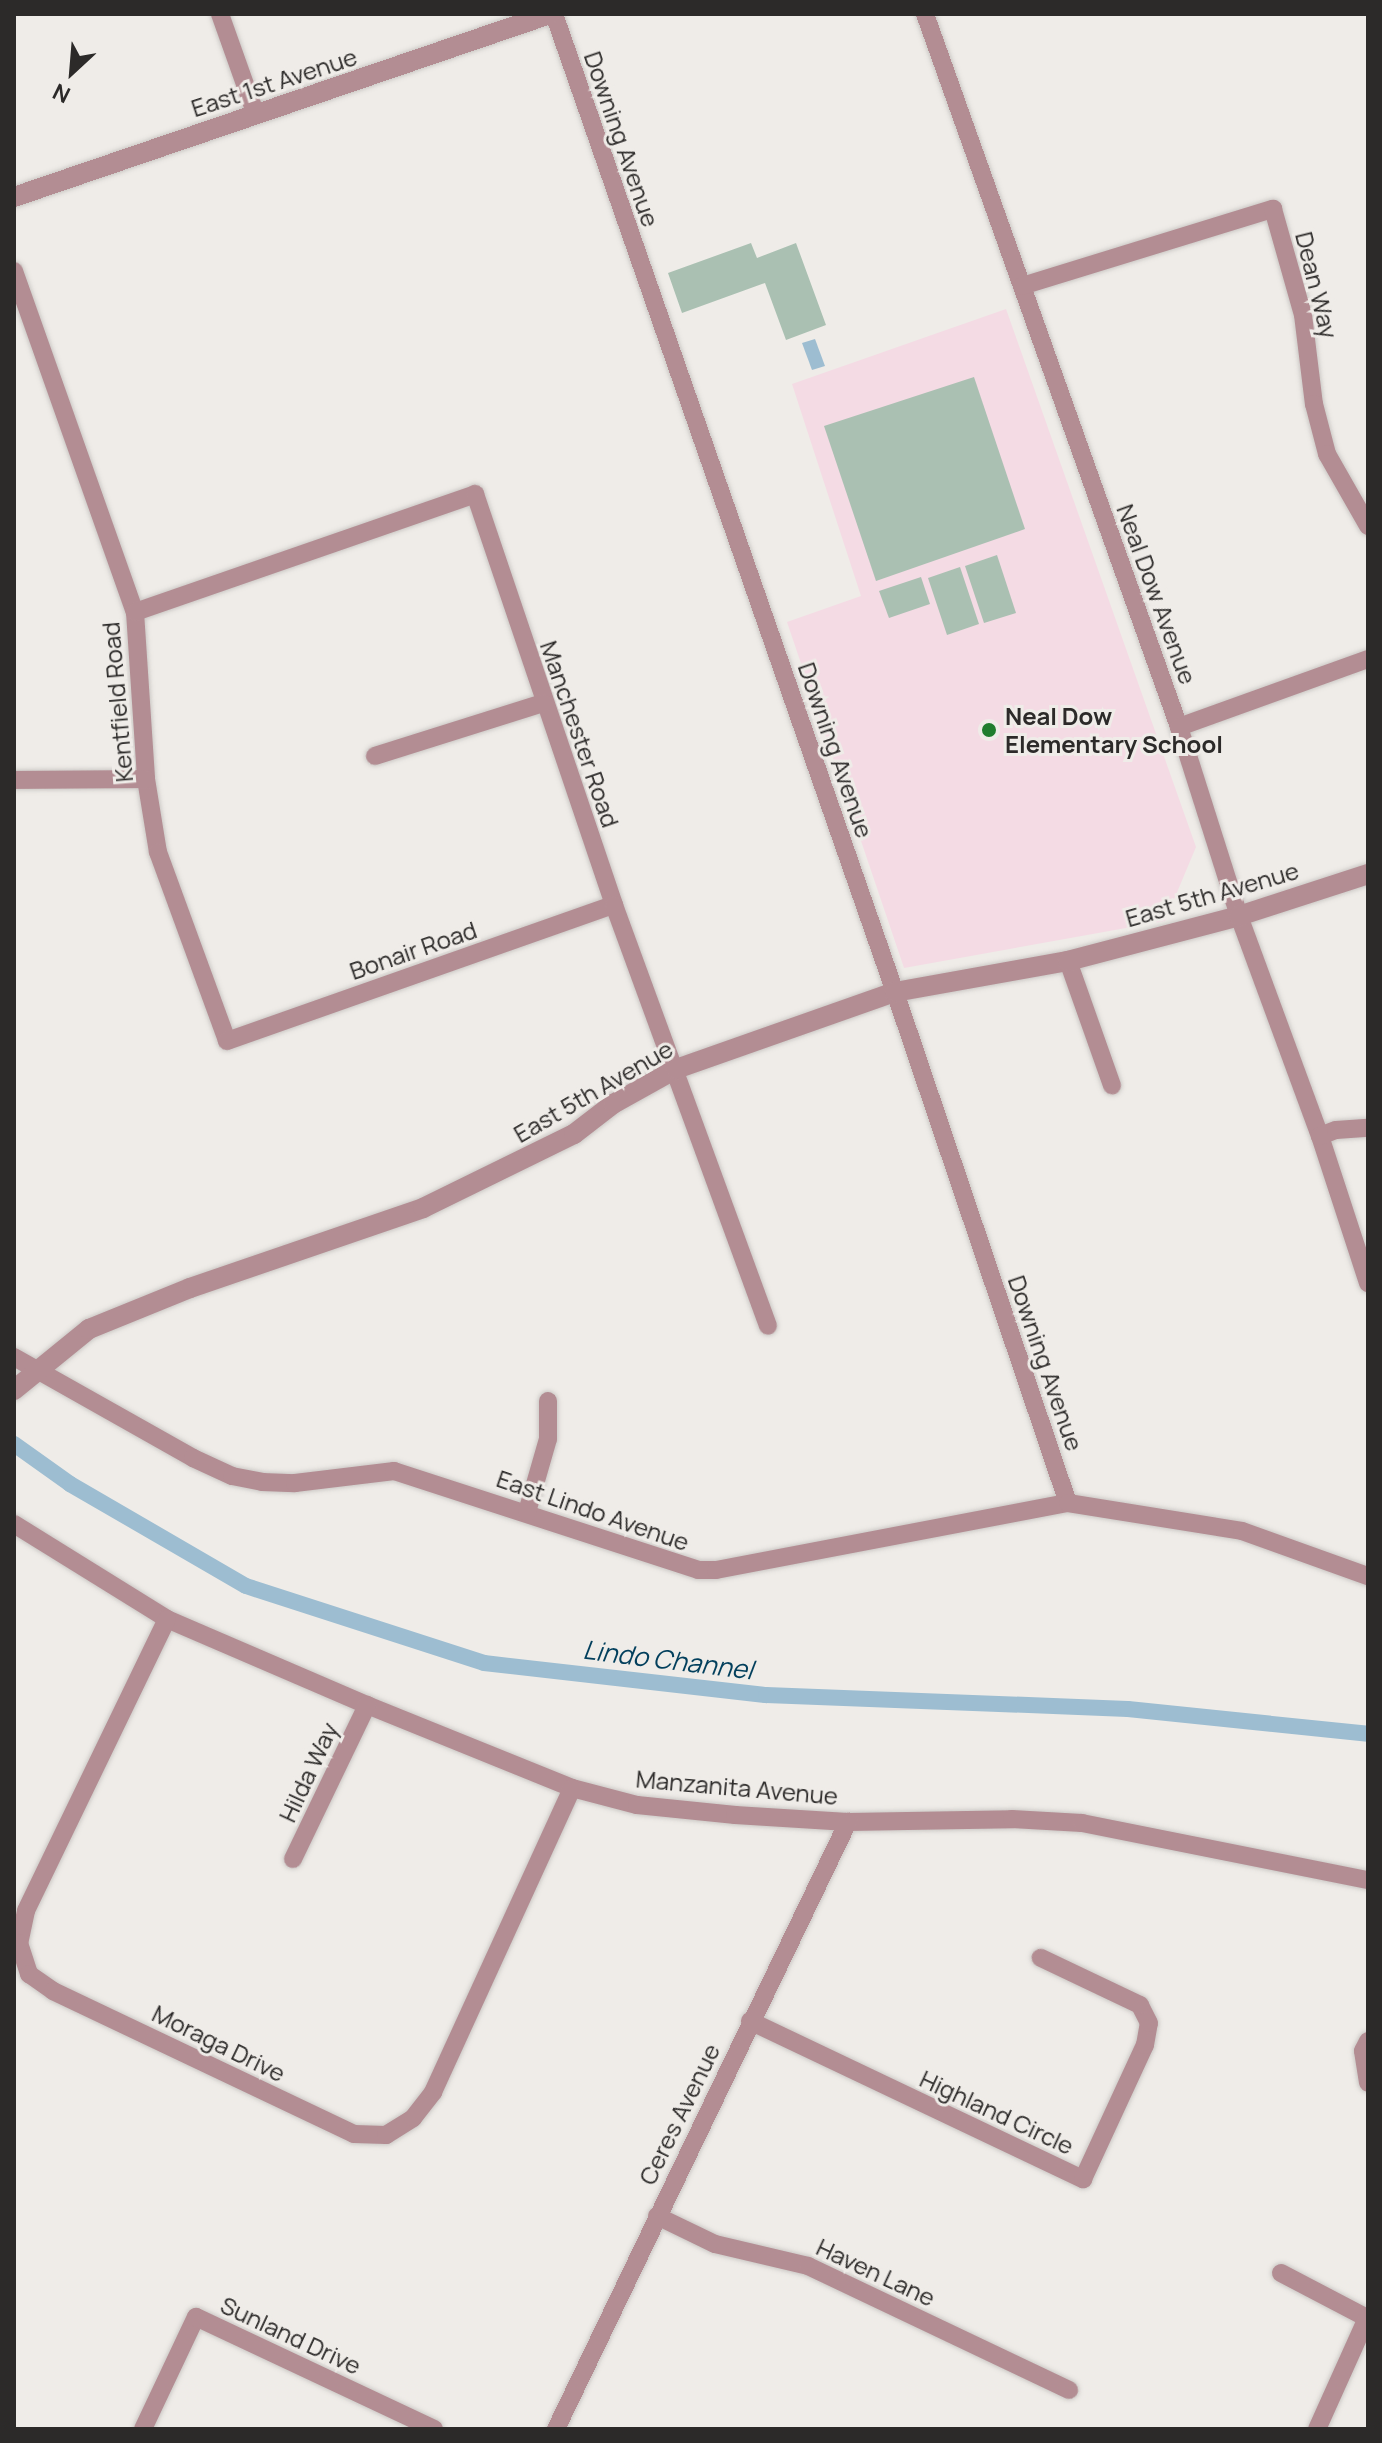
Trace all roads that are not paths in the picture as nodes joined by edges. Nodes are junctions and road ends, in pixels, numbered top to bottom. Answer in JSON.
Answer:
{"nodes":[{"id":1,"x":220,"y":14,"type":"edge"},
{"id":2,"x":552,"y":14,"type":"edge"},
{"id":3,"x":925,"y":14,"type":"edge"},
{"id":4,"x":256,"y":115,"type":"junction"},
{"id":5,"x":14,"y":197,"type":"edge"},
{"id":6,"x":14,"y":271,"type":"edge"},
{"id":7,"x":1022,"y":286,"type":"junction"},
{"id":8,"x":1368,"y":526,"type":"edge"},
{"id":9,"x":135,"y":612,"type":"junction"},
{"id":10,"x":1368,"y":659,"type":"edge"},
{"id":11,"x":543,"y":703,"type":"junction"},
{"id":12,"x":1179,"y":727,"type":"junction"},
{"id":13,"x":375,"y":756,"type":"dead end"},
{"id":14,"x":146,"y":779,"type":"junction"},
{"id":15,"x":14,"y":780,"type":"edge"},
{"id":16,"x":1368,"y":874,"type":"edge"},
{"id":17,"x":614,"y":905,"type":"junction"},
{"id":18,"x":1239,"y":916,"type":"junction"},
{"id":19,"x":1068,"y":961,"type":"junction"},
{"id":20,"x":895,"y":992,"type":"junction"},
{"id":21,"x":227,"y":1041,"type":"joint"},
{"id":22,"x":676,"y":1069,"type":"junction"},
{"id":23,"x":1112,"y":1085,"type":"dead end"},
{"id":24,"x":1368,"y":1128,"type":"edge"},
{"id":25,"x":1320,"y":1136,"type":"junction"},
{"id":26,"x":1368,"y":1283,"type":"edge"},
{"id":27,"x":768,"y":1326,"type":"dead end"},
{"id":28,"x":14,"y":1357,"type":"edge"},
{"id":29,"x":34,"y":1372,"type":"junction"},
{"id":30,"x":14,"y":1390,"type":"edge"},
{"id":31,"x":548,"y":1401,"type":"dead end"},
{"id":32,"x":1068,"y":1503,"type":"junction"},
{"id":33,"x":527,"y":1512,"type":"junction"},
{"id":34,"x":14,"y":1524,"type":"edge"},
{"id":35,"x":1368,"y":1576,"type":"edge"},
{"id":36,"x":167,"y":1619,"type":"junction"},
{"id":37,"x":367,"y":1705,"type":"junction"},
{"id":38,"x":572,"y":1788,"type":"junction"},
{"id":39,"x":848,"y":1822,"type":"junction"},
{"id":40,"x":293,"y":1859,"type":"dead end"},
{"id":41,"x":1368,"y":1880,"type":"edge"},
{"id":42,"x":1041,"y":1958,"type":"dead end"},
{"id":43,"x":750,"y":2021,"type":"junction"},
{"id":44,"x":1368,"y":2041,"type":"edge"},
{"id":45,"x":1368,"y":2083,"type":"edge"},
{"id":46,"x":657,"y":2216,"type":"junction"},
{"id":47,"x":1281,"y":2273,"type":"dead end"},
{"id":48,"x":1069,"y":2390,"type":"dead end"},
{"id":49,"x":143,"y":2429,"type":"edge"},
{"id":50,"x":434,"y":2429,"type":"edge"},
{"id":51,"x":556,"y":2429,"type":"edge"},
{"id":52,"x":1317,"y":2429,"type":"edge"}],
"edges":[{"from":1,"to":4,"type":"street"},
{"from":2,"to":4,"type":"street","name":"East 1st Avenue"},
{"from":2,"to":20,"type":"street","name":"Downing Avenue"},
{"from":3,"to":7,"type":"street","name":"Neal Dow Avenue"},
{"from":4,"to":5,"type":"street","name":"East 1st Avenue"},
{"from":6,"to":9,"type":"street","name":"Kentfield Road"},
{"from":7,"to":8,"type":"street","name":"Dean Way"},
{"from":7,"to":12,"type":"street","name":"Neal Dow Avenue"},
{"from":9,"to":11,"type":"street","name":"Manchester Road"},
{"from":9,"to":14,"type":"street","name":"Kentfield Road"},
{"from":10,"to":12,"type":"street"},
{"from":11,"to":13,"type":"street"},
{"from":11,"to":17,"type":"street","name":"Manchester Road"},
{"from":12,"to":18,"type":"street","name":"Neal Dow Avenue"},
{"from":14,"to":15,"type":"street"},
{"from":14,"to":21,"type":"street","name":"Kentfield Road"},
{"from":16,"to":18,"type":"street","name":"East 5th Avenue"},
{"from":17,"to":21,"type":"street","name":"Bonair Road"},
{"from":17,"to":22,"type":"street","name":"Manchester Road"},
{"from":18,"to":19,"type":"street","name":"East 5th Avenue"},
{"from":18,"to":25,"type":"street","name":"Neal Dow Avenue"},
{"from":19,"to":20,"type":"street","name":"East 5th Avenue"},
{"from":19,"to":23,"type":"street"},
{"from":20,"to":22,"type":"street","name":"East 5th Avenue"},
{"from":20,"to":32,"type":"street","name":"Downing Avenue"},
{"from":22,"to":27,"type":"street","name":"Manchester Road"},
{"from":22,"to":29,"type":"street","name":"East 5th Avenue"},
{"from":24,"to":25,"type":"street"},
{"from":25,"to":26,"type":"street","name":"Neal Dow Avenue"},
{"from":28,"to":29,"type":"street","name":"East Lindo Avenue"},
{"from":29,"to":30,"type":"street","name":"East 5th Avenue"},
{"from":29,"to":33,"type":"street","name":"East Lindo Avenue"},
{"from":31,"to":33,"type":"street"},
{"from":32,"to":33,"type":"street","name":"East Lindo Avenue"},
{"from":32,"to":35,"type":"street","name":"East Lindo Avenue"},
{"from":34,"to":36,"type":"street","name":"Manzanita Avenue"},
{"from":36,"to":37,"type":"street","name":"Manzanita Avenue"},
{"from":36,"to":38,"type":"street","name":"Moraga Drive"},
{"from":37,"to":38,"type":"street","name":"Manzanita Avenue"},
{"from":37,"to":40,"type":"street","name":"Hilda Way"},
{"from":38,"to":39,"type":"street","name":"Manzanita Avenue"},
{"from":39,"to":41,"type":"street","name":"Manzanita Avenue"},
{"from":39,"to":43,"type":"street","name":"Ceres Avenue"},
{"from":42,"to":43,"type":"street","name":"Highland Circle"},
{"from":43,"to":46,"type":"street","name":"Ceres Avenue"},
{"from":44,"to":45,"type":"street"},
{"from":46,"to":48,"type":"street","name":"Haven Lane"},
{"from":46,"to":51,"type":"street","name":"Ceres Avenue"},
{"from":47,"to":52,"type":"street"},
{"from":49,"to":50,"type":"street","name":"Sunland Drive"}]}
